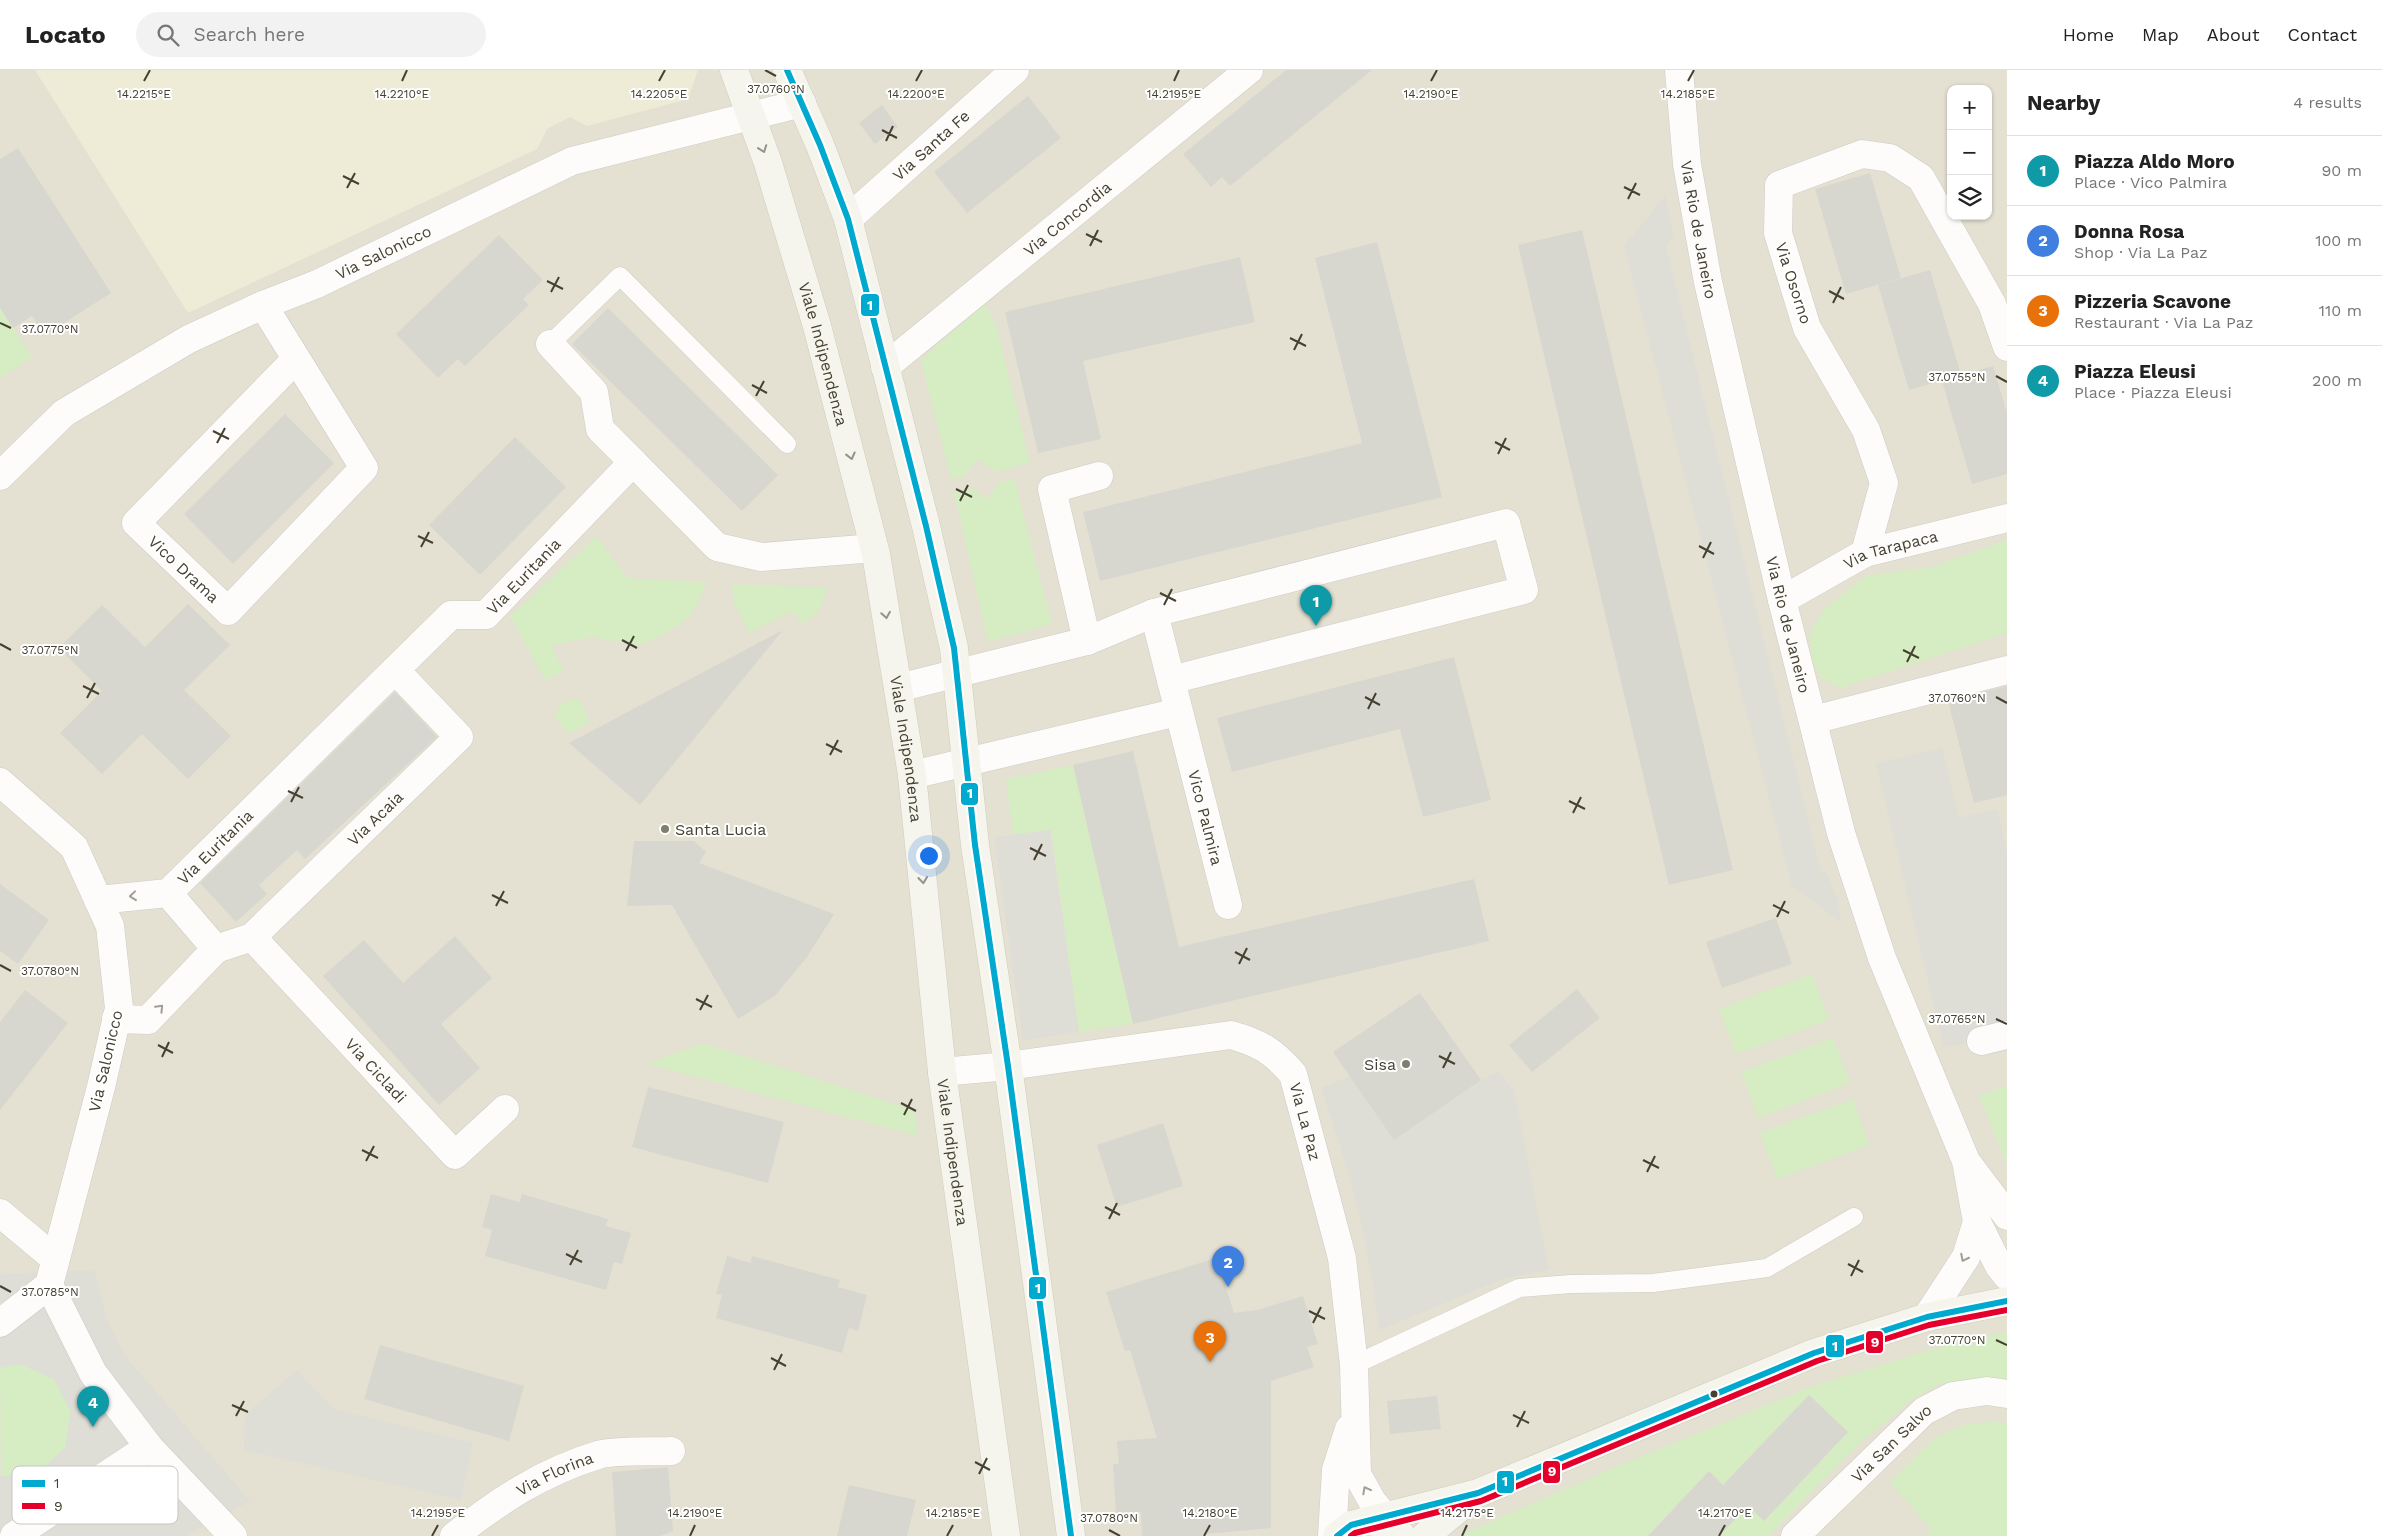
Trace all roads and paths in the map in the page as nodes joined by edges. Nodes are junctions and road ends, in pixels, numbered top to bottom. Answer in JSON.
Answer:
{"nodes":[{"id":1,"x":734,"y":70,"type":"edge"},
{"id":2,"x":787,"y":70,"type":"edge"},
{"id":3,"x":1015,"y":70,"type":"edge"},
{"id":4,"x":1249,"y":70,"type":"edge"},
{"id":5,"x":1679,"y":70,"type":"edge"},
{"id":6,"x":802,"y":103,"type":"junction"},
{"id":7,"x":751,"y":116,"type":"junction"},
{"id":8,"x":848,"y":219,"type":"junction"},
{"id":9,"x":1999,"y":300,"type":"edge"},
{"id":10,"x":263,"y":305,"type":"junction"},
{"id":11,"x":550,"y":344,"type":"joint"},
{"id":12,"x":2007,"y":347,"type":"edge"},
{"id":13,"x":296,"y":359,"type":"junction"},
{"id":14,"x":885,"y":366,"type":"junction"},
{"id":15,"x":788,"y":444,"type":"dead end"},
{"id":16,"x":633,"y":462,"type":"junction"},
{"id":17,"x":0,"y":476,"type":"edge"},
{"id":18,"x":1099,"y":476,"type":"dead end"},
{"id":19,"x":2007,"y":518,"type":"edge"},
{"id":20,"x":874,"y":548,"type":"junction"},
{"id":21,"x":1864,"y":553,"type":"junction"},
{"id":22,"x":1782,"y":600,"type":"junction"},
{"id":23,"x":1154,"y":613,"type":"junction"},
{"id":24,"x":1087,"y":641,"type":"junction"},
{"id":25,"x":395,"y":670,"type":"junction"},
{"id":26,"x":2007,"y":670,"type":"edge"},
{"id":27,"x":957,"y":673,"type":"junction"},
{"id":28,"x":1171,"y":680,"type":"junction"},
{"id":29,"x":898,"y":688,"type":"junction"},
{"id":30,"x":1813,"y":720,"type":"junction"},
{"id":31,"x":1181,"y":722,"type":"junction"},
{"id":32,"x":967,"y":762,"type":"junction"},
{"id":33,"x":912,"y":774,"type":"junction"},
{"id":34,"x":0,"y":782,"type":"edge"},
{"id":35,"x":168,"y":893,"type":"junction"},
{"id":36,"x":98,"y":900,"type":"junction"},
{"id":37,"x":1228,"y":905,"type":"dead end"},
{"id":38,"x":252,"y":937,"type":"junction"},
{"id":39,"x":216,"y":949,"type":"junction"},
{"id":40,"x":116,"y":1019,"type":"junction"},
{"id":41,"x":1008,"y":1066,"type":"junction"},
{"id":42,"x":942,"y":1072,"type":"junction"},
{"id":43,"x":505,"y":1109,"type":"dead end"},
{"id":44,"x":1966,"y":1161,"type":"junction"},
{"id":45,"x":0,"y":1213,"type":"edge"},
{"id":46,"x":2007,"y":1216,"type":"edge"},
{"id":47,"x":1854,"y":1217,"type":"dead end"},
{"id":48,"x":1977,"y":1222,"type":"junction"},
{"id":49,"x":56,"y":1259,"type":"junction"},
{"id":50,"x":2007,"y":1276,"type":"edge"},
{"id":51,"x":49,"y":1286,"type":"junction"},
{"id":52,"x":2007,"y":1301,"type":"edge"},
{"id":53,"x":1927,"y":1317,"type":"junction"},
{"id":54,"x":0,"y":1323,"type":"edge"},
{"id":55,"x":1354,"y":1365,"type":"junction"},
{"id":56,"x":2007,"y":1394,"type":"edge"},
{"id":57,"x":1354,"y":1411,"type":"junction"},
{"id":58,"x":148,"y":1447,"type":"junction"},
{"id":59,"x":671,"y":1452,"type":"dead end"},
{"id":60,"x":119,"y":1466,"type":"edge"},
{"id":61,"x":166,"y":1466,"type":"edge"},
{"id":62,"x":178,"y":1478,"type":"edge"},
{"id":63,"x":1478,"y":1493,"type":"junction"},
{"id":64,"x":32,"y":1524,"type":"edge"},
{"id":65,"x":1386,"y":1525,"type":"edge"},
{"id":66,"x":14,"y":1536,"type":"edge"},
{"id":67,"x":233,"y":1536,"type":"edge"},
{"id":68,"x":454,"y":1536,"type":"edge"},
{"id":69,"x":1006,"y":1536,"type":"edge"},
{"id":70,"x":1071,"y":1536,"type":"edge"},
{"id":71,"x":1332,"y":1536,"type":"edge"},
{"id":72,"x":1338,"y":1536,"type":"edge"},
{"id":73,"x":1425,"y":1536,"type":"edge"},
{"id":74,"x":1795,"y":1536,"type":"edge"}],
"edges":[{"from":1,"to":7,"type":"street","name":"Viale Indipendenza"},
{"from":2,"to":6,"type":"street"},
{"from":3,"to":8,"type":"street","name":"Via Santa Fe"},
{"from":4,"to":14,"type":"street","name":"Via Concordia"},
{"from":5,"to":22,"type":"street","name":"Via Rio de Janeiro"},
{"from":6,"to":7,"type":"street","name":"Via Salonicco"},
{"from":6,"to":8,"type":"street"},
{"from":7,"to":10,"type":"street","name":"Via Salonicco"},
{"from":7,"to":20,"type":"street","name":"Viale Indipendenza","one_way":true},
{"from":8,"to":14,"type":"street"},
{"from":9,"to":12,"type":"street","name":"Via Osorno"},
{"from":9,"to":21,"type":"street","name":"Via Osorno"},
{"from":10,"to":13,"type":"street","name":"Vico Drama"},
{"from":10,"to":17,"type":"street","name":"Via Salonicco"},
{"from":11,"to":15,"type":"lane"},
{"from":11,"to":16,"type":"street"},
{"from":13,"to":13,"type":"street","name":"Vico Drama"},
{"from":14,"to":27,"type":"street"},
{"from":16,"to":20,"type":"street"},
{"from":16,"to":25,"type":"street","name":"Via Euritania"},
{"from":18,"to":24,"type":"street"},
{"from":19,"to":21,"type":"street","name":"Via Tarapaca"},
{"from":20,"to":29,"type":"street","name":"Viale Indipendenza","one_way":true},
{"from":21,"to":22,"type":"street","name":"Via Tarapaca"},
{"from":22,"to":30,"type":"street","name":"Via Rio de Janeiro"},
{"from":23,"to":24,"type":"street"},
{"from":23,"to":28,"type":"street","name":"Vico Palmira"},
{"from":23,"to":28,"type":"street"},
{"from":24,"to":27,"type":"street"},
{"from":25,"to":35,"type":"street","name":"Via Euritania"},
{"from":25,"to":38,"type":"street","name":"Via Acaia"},
{"from":26,"to":30,"type":"street"},
{"from":27,"to":29,"type":"street"},
{"from":27,"to":32,"type":"street"},
{"from":28,"to":31,"type":"street","name":"Vico Palmira"},
{"from":29,"to":33,"type":"street","name":"Viale Indipendenza"},
{"from":30,"to":44,"type":"street","name":"Via Rio de Janeiro"},
{"from":31,"to":32,"type":"street"},
{"from":31,"to":37,"type":"street","name":"Vico Palmira"},
{"from":32,"to":33,"type":"street"},
{"from":32,"to":41,"type":"street"},
{"from":33,"to":42,"type":"street","name":"Viale Indipendenza","one_way":true},
{"from":34,"to":36,"type":"street","name":"Via Salonicco"},
{"from":35,"to":36,"type":"street","name":"Via Euritania","one_way":true},
{"from":35,"to":39,"type":"street"},
{"from":36,"to":40,"type":"street","name":"Via Salonicco"},
{"from":38,"to":39,"type":"street","name":"Via Acaia"},
{"from":38,"to":43,"type":"street","name":"Via Cicladi"},
{"from":40,"to":39,"type":"street","name":"Via Acaia","one_way":true},
{"from":40,"to":49,"type":"street","name":"Via Salonicco"},
{"from":41,"to":42,"type":"street","name":"Via La Paz"},
{"from":41,"to":55,"type":"street","name":"Via La Paz"},
{"from":41,"to":70,"type":"street"},
{"from":42,"to":69,"type":"street","name":"Viale Indipendenza"},
{"from":44,"to":46,"type":"street"},
{"from":44,"to":48,"type":"street"},
{"from":45,"to":49,"type":"street"},
{"from":47,"to":55,"type":"lane"},
{"from":48,"to":50,"type":"street"},
{"from":48,"to":53,"type":"street","one_way":true},
{"from":49,"to":51,"type":"street","name":"Via Salonicco"},
{"from":51,"to":54,"type":"street"},
{"from":51,"to":58,"type":"street"},
{"from":52,"to":53,"type":"street"},
{"from":53,"to":63,"type":"street"},
{"from":55,"to":57,"type":"street","name":"Via La Paz"},
{"from":56,"to":74,"type":"street","name":"Via San Salvo"},
{"from":65,"to":57,"type":"street","one_way":true},
{"from":57,"to":71,"type":"street"},
{"from":58,"to":60,"type":"street"},
{"from":58,"to":61,"type":"street"},
{"from":59,"to":68,"type":"street","name":"Via Florina"},
{"from":62,"to":67,"type":"street"},
{"from":63,"to":65,"type":"street"},
{"from":63,"to":73,"type":"street"},
{"from":64,"to":66,"type":"street"},
{"from":65,"to":72,"type":"street"}]}
